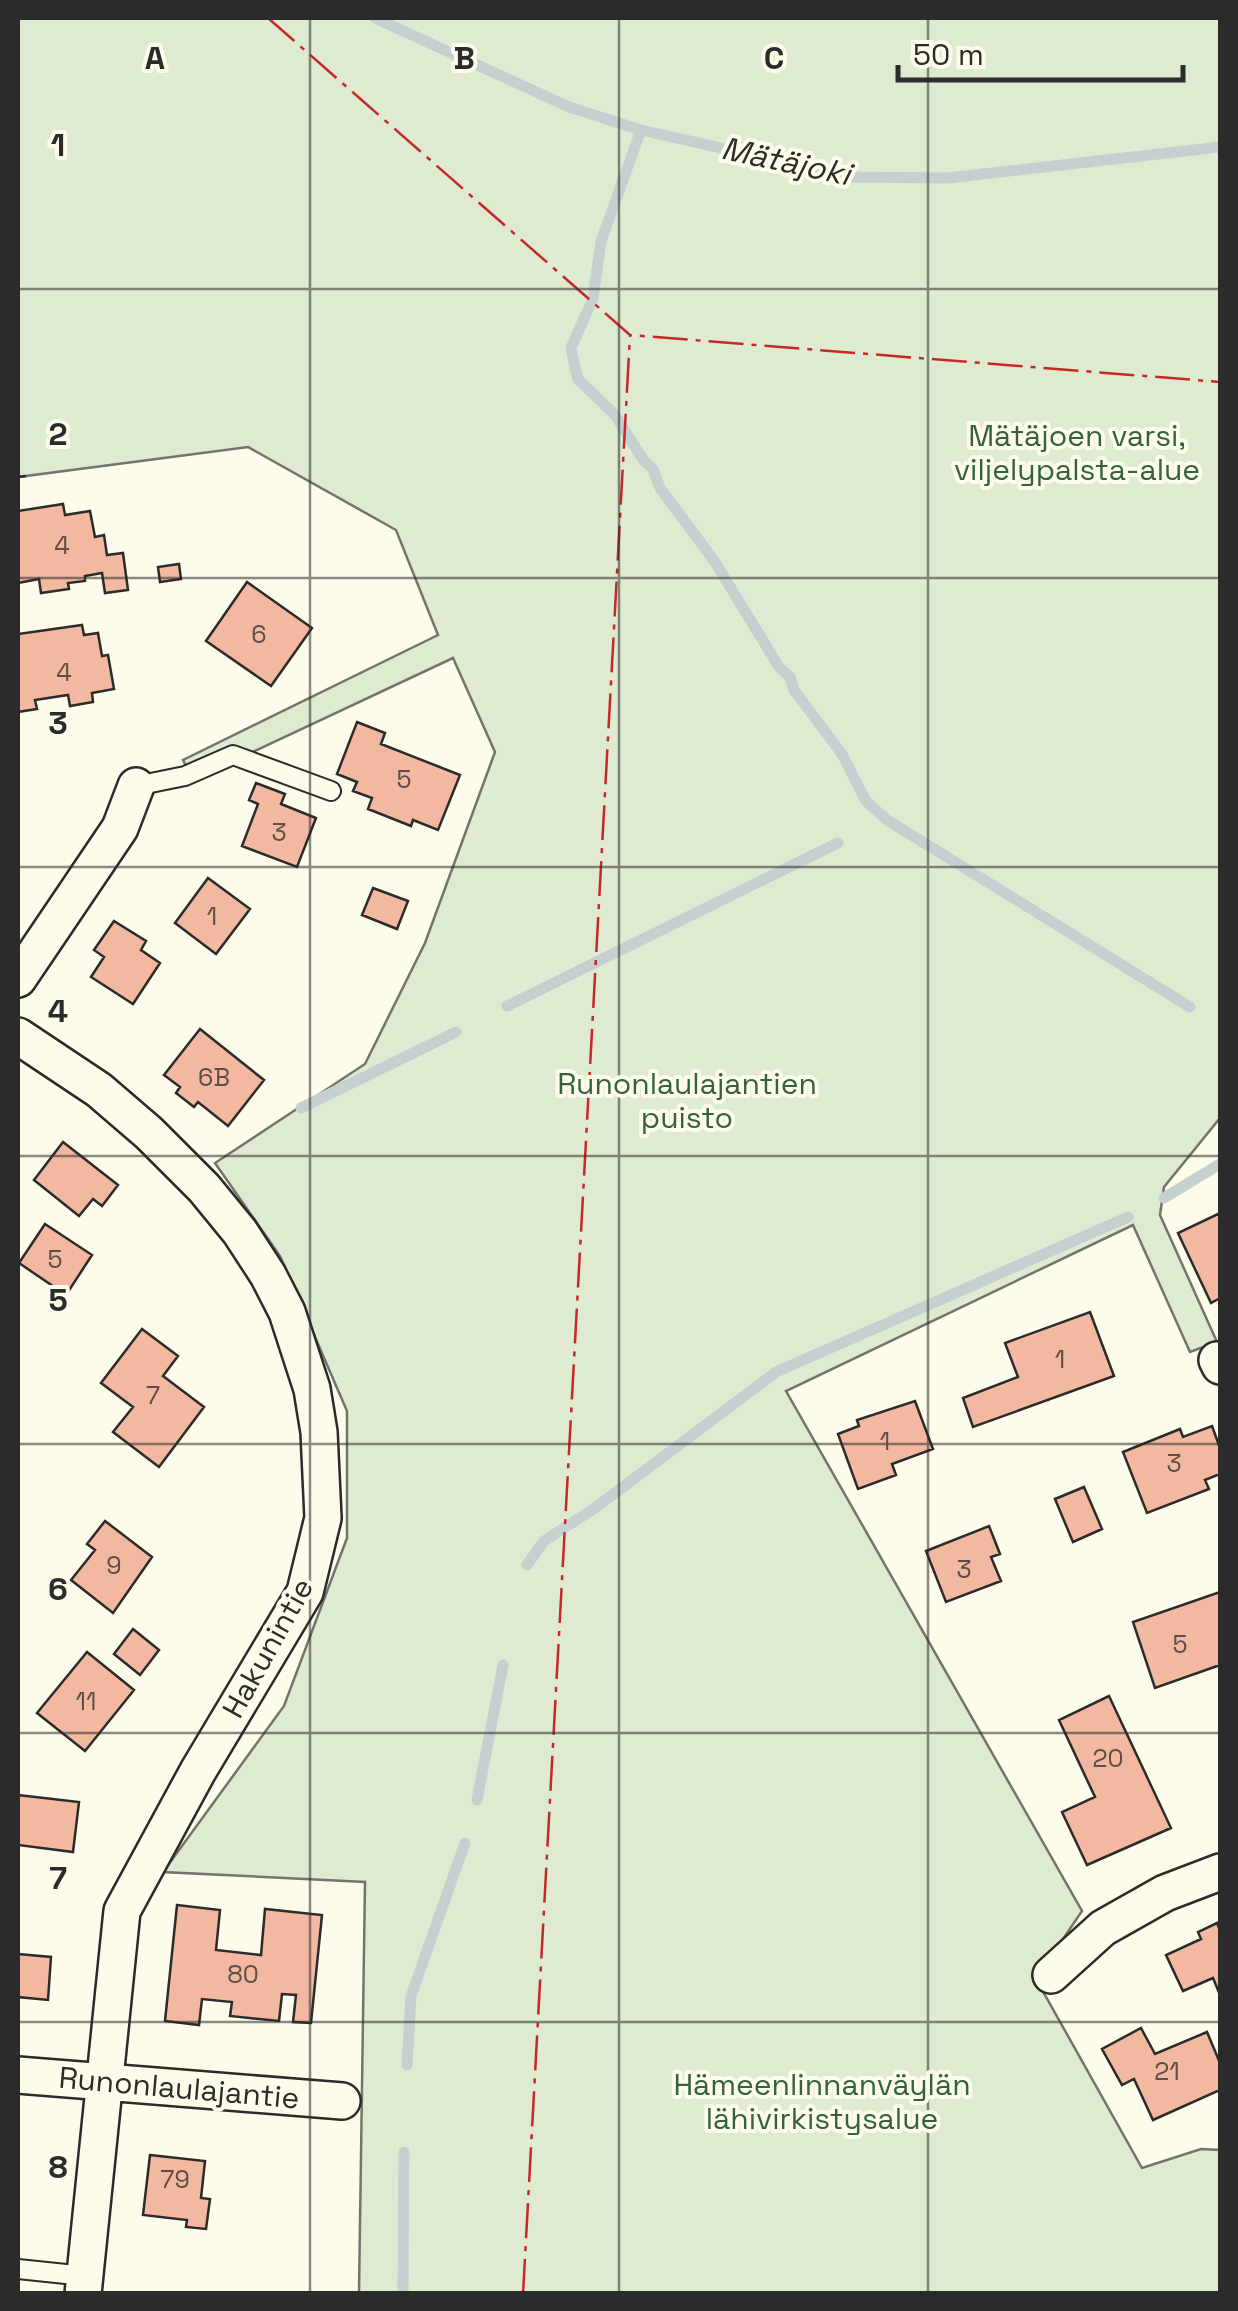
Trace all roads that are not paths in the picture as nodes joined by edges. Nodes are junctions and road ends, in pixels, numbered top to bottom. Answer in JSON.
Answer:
{"nodes":[{"id":1,"x":136,"y":786,"type":"joint"},
{"id":2,"x":331,"y":792,"type":"dead end"},
{"id":3,"x":18,"y":979,"type":"edge"},
{"id":4,"x":18,"y":1036,"type":"edge"},
{"id":5,"x":1220,"y":1872,"type":"edge"},
{"id":6,"x":1051,"y":1975,"type":"dead end"},
{"id":7,"x":18,"y":2075,"type":"edge"},
{"id":8,"x":106,"y":2084,"type":"junction"},
{"id":9,"x":342,"y":2101,"type":"dead end"},
{"id":10,"x":18,"y":2269,"type":"edge"},
{"id":11,"x":84,"y":2285,"type":"edge"}],
"edges":[{"from":1,"to":2,"type":"lane"},
{"from":1,"to":3,"type":"street"},
{"from":4,"to":8,"type":"street","name":"Hakunintie"},
{"from":5,"to":6,"type":"street"},
{"from":7,"to":8,"type":"street","name":"Runonlaulajantie"},
{"from":8,"to":9,"type":"street","name":"Runonlaulajantie"},
{"from":8,"to":11,"type":"street","name":"Hakunintie"},
{"from":10,"to":11,"type":"lane"}]}
